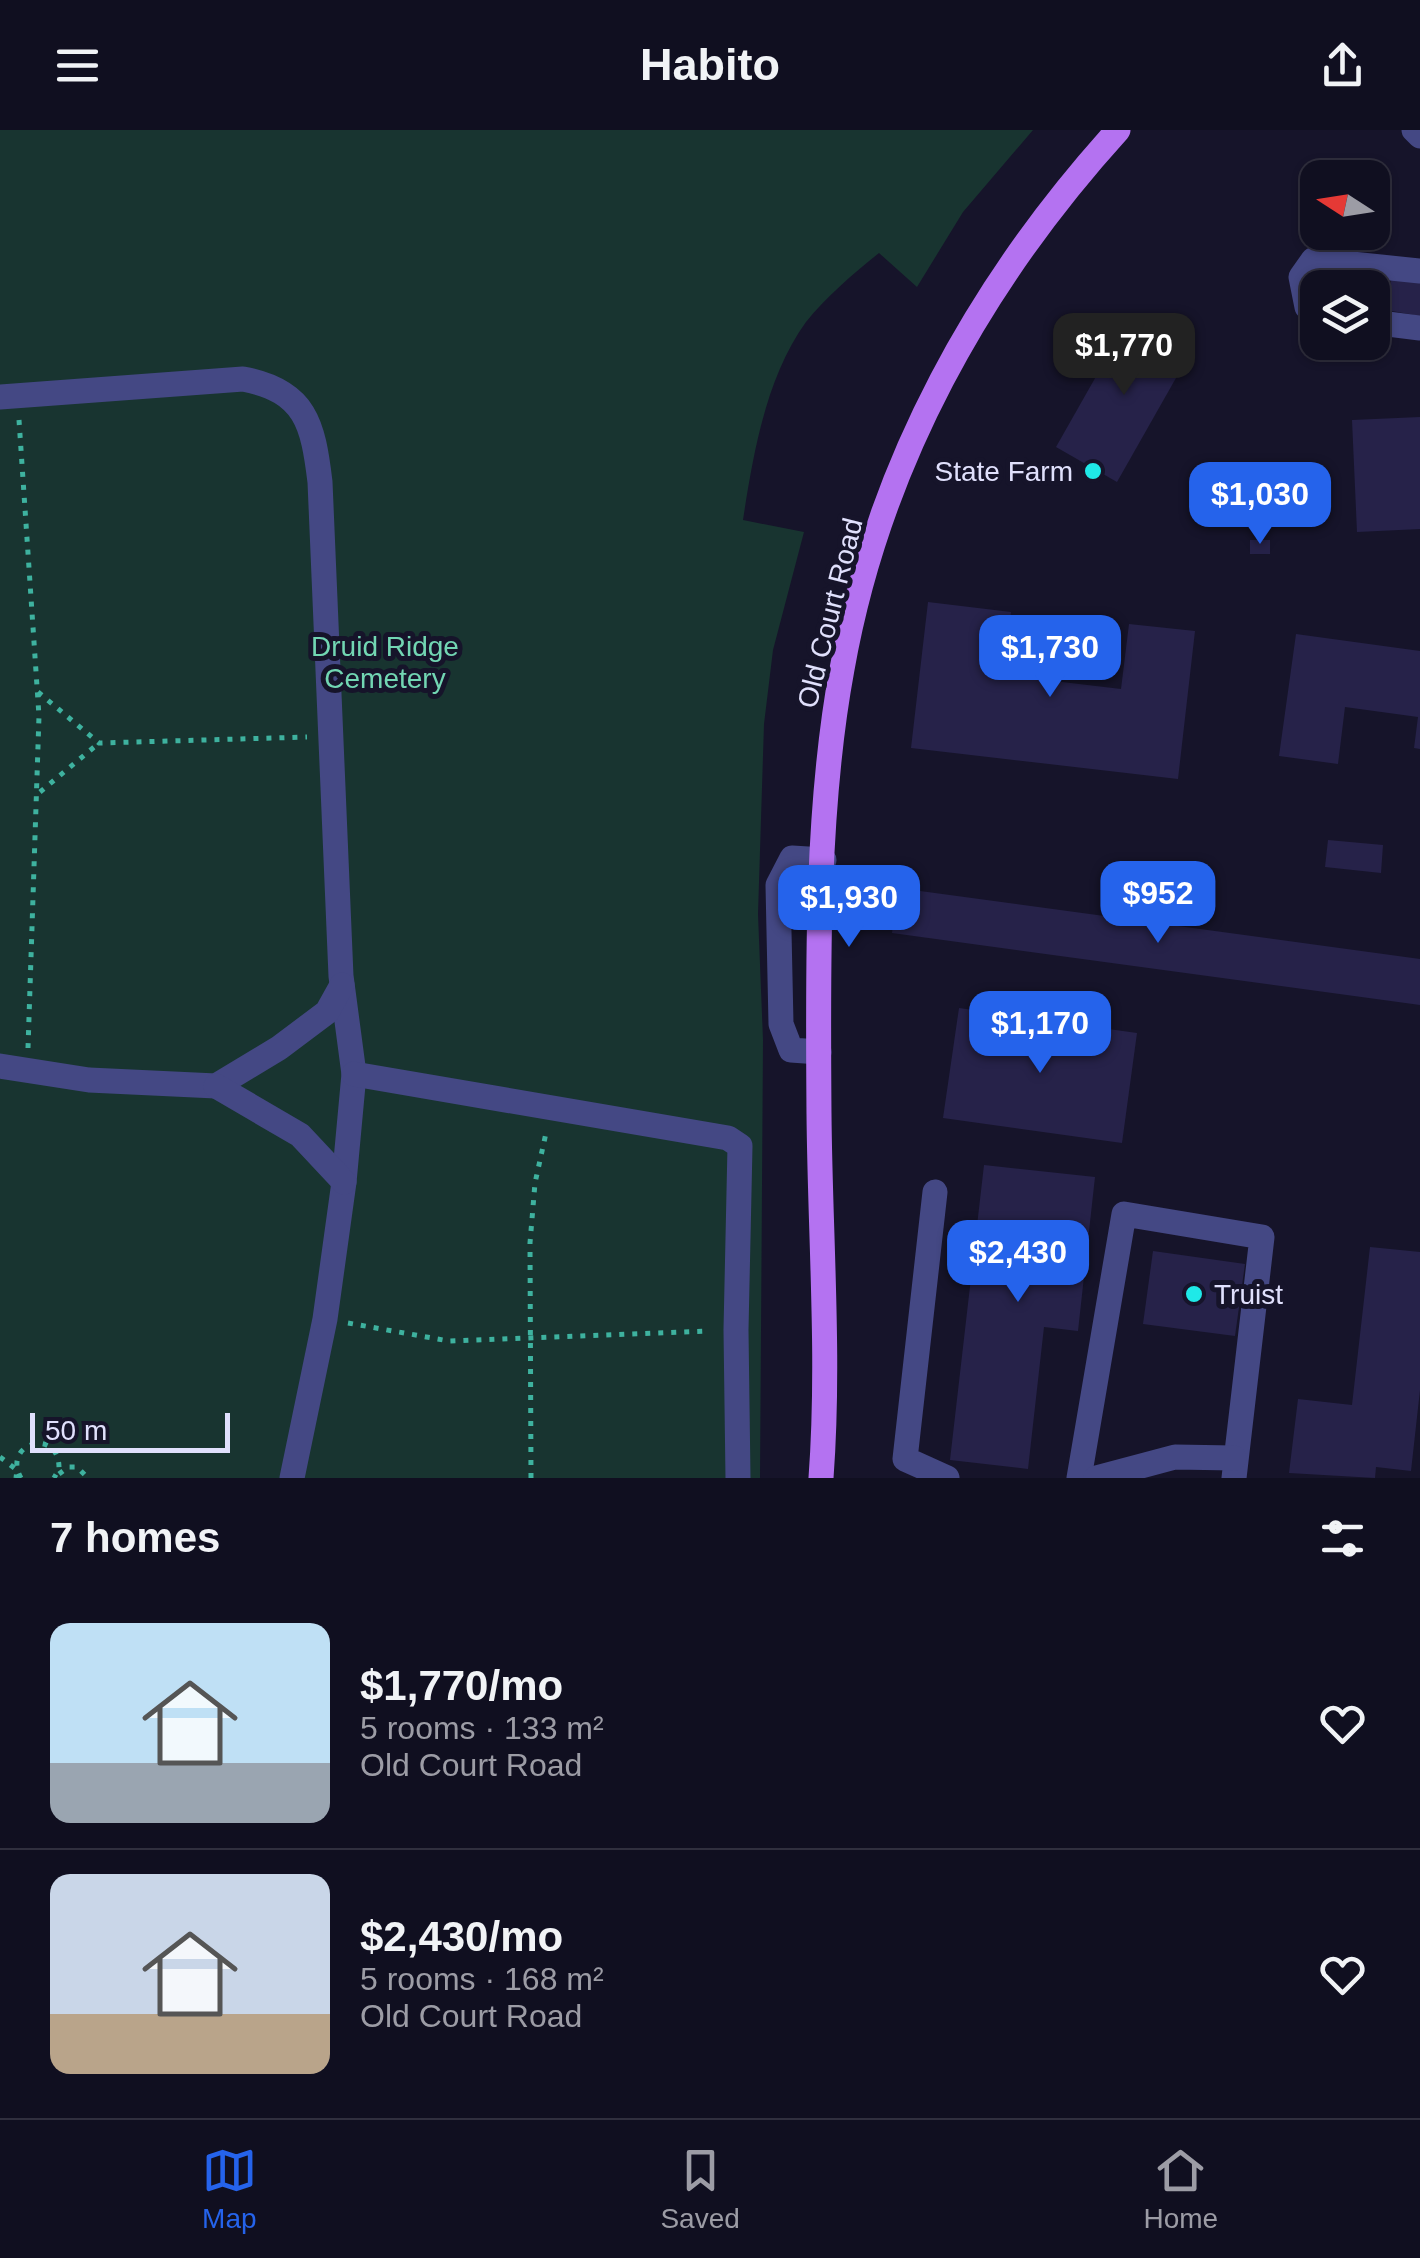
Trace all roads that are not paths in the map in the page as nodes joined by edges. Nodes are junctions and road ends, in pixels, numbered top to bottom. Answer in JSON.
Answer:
{"nodes":[{"id":1,"x":1118,"y":130,"type":"edge"},
{"id":2,"x":1414,"y":130,"type":"edge"},
{"id":3,"x":1420,"y":136,"type":"edge"},
{"id":4,"x":1306,"y":270,"type":"edge"},
{"id":5,"x":1420,"y":271,"type":"edge"},
{"id":6,"x":1390,"y":324,"type":"edge"},
{"id":7,"x":1420,"y":328,"type":"edge"},
{"id":8,"x":9,"y":396,"type":"edge"},
{"id":9,"x":824,"y":860,"type":"junction"},
{"id":10,"x":342,"y":985,"type":"junction"},
{"id":11,"x":819,"y":1052,"type":"junction"},
{"id":12,"x":0,"y":1066,"type":"edge"},
{"id":13,"x":354,"y":1074,"type":"junction"},
{"id":14,"x":216,"y":1086,"type":"junction"},
{"id":15,"x":344,"y":1182,"type":"junction"},
{"id":16,"x":934,"y":1192,"type":"dead end"},
{"id":17,"x":1234,"y":1468,"type":"edge"},
{"id":18,"x":292,"y":1478,"type":"edge"},
{"id":19,"x":738,"y":1478,"type":"edge"},
{"id":20,"x":821,"y":1478,"type":"edge"},
{"id":21,"x":947,"y":1478,"type":"edge"},
{"id":22,"x":1079,"y":1478,"type":"edge"},
{"id":23,"x":1096,"y":1478,"type":"edge"}],
"edges":[{"from":1,"to":9,"type":"main road","name":"Old Court Road"},
{"from":2,"to":3,"type":"street"},
{"from":4,"to":5,"type":"street"},
{"from":6,"to":7,"type":"street"},
{"from":8,"to":10,"type":"street"},
{"from":9,"to":11,"type":"main road","name":"Old Court Road"},
{"from":9,"to":11,"type":"street"},
{"from":10,"to":13,"type":"street"},
{"from":10,"to":14,"type":"street"},
{"from":11,"to":20,"type":"main road","name":"Old Court Road"},
{"from":12,"to":14,"type":"street"},
{"from":13,"to":15,"type":"street"},
{"from":13,"to":19,"type":"street"},
{"from":14,"to":15,"type":"street"},
{"from":15,"to":18,"type":"street"},
{"from":16,"to":21,"type":"street"},
{"from":17,"to":22,"type":"street"},
{"from":17,"to":23,"type":"street"}]}
